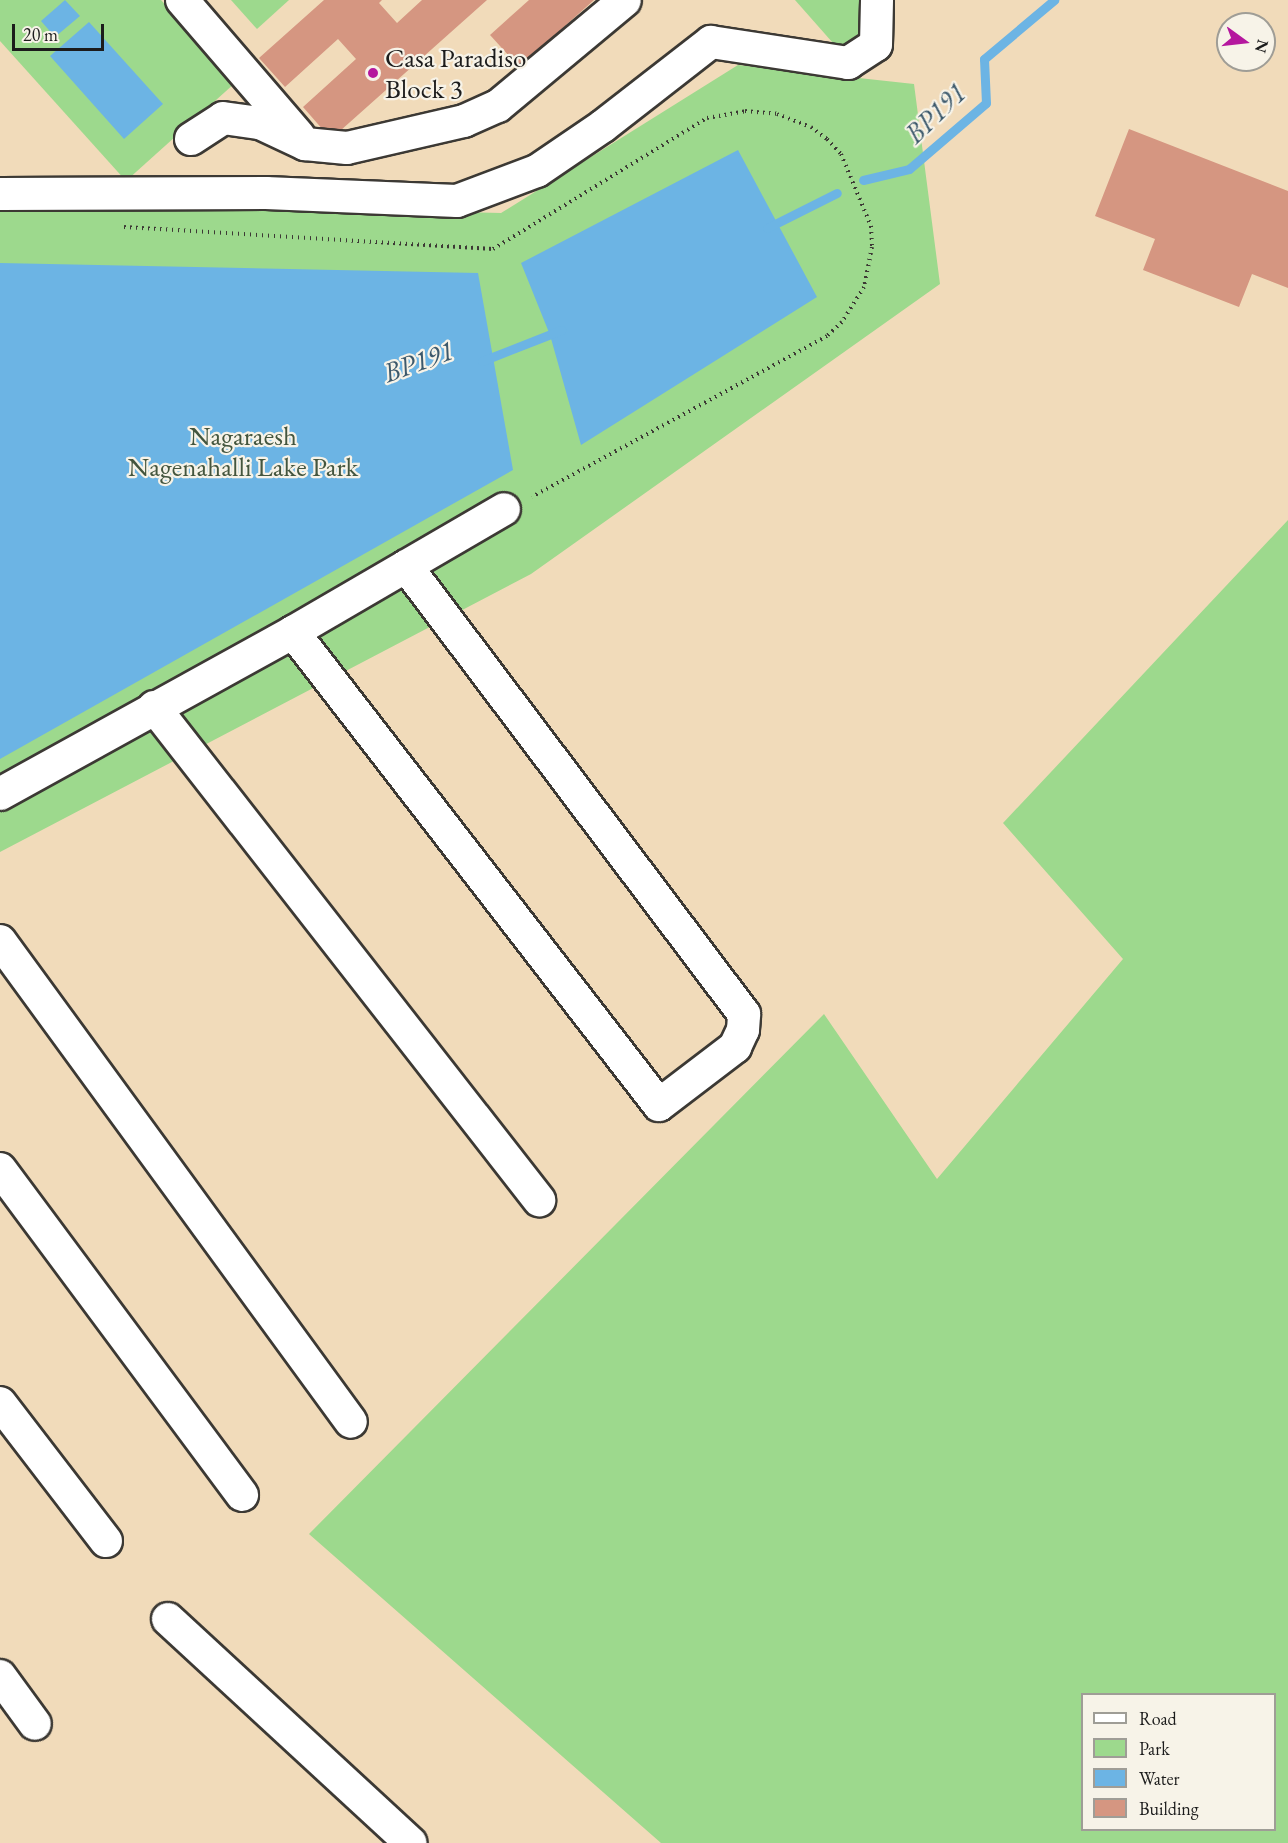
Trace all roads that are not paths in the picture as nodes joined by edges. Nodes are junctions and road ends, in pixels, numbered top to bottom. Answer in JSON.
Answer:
{"nodes":[{"id":1,"x":182,"y":0,"type":"edge"},
{"id":2,"x":625,"y":0,"type":"edge"},
{"id":3,"x":877,"y":0,"type":"edge"},
{"id":4,"x":191,"y":139,"type":"dead end"},
{"id":5,"x":305,"y":144,"type":"junction"},
{"id":6,"x":0,"y":194,"type":"edge"},
{"id":7,"x":504,"y":509,"type":"road end"},
{"id":8,"x":406,"y":566,"type":"junction"},
{"id":9,"x":293,"y":632,"type":"junction"},
{"id":10,"x":154,"y":707,"type":"junction"},
{"id":11,"x":0,"y":795,"type":"edge"},
{"id":12,"x":0,"y":941,"type":"edge"},
{"id":13,"x":0,"y":1169,"type":"edge"},
{"id":14,"x":538,"y":1200,"type":"dead end"},
{"id":15,"x":0,"y":1403,"type":"edge"},
{"id":16,"x":351,"y":1422,"type":"dead end"},
{"id":17,"x":242,"y":1495,"type":"dead end"},
{"id":18,"x":106,"y":1541,"type":"dead end"},
{"id":19,"x":168,"y":1619,"type":"dead end"},
{"id":20,"x":0,"y":1676,"type":"edge"},
{"id":21,"x":35,"y":1724,"type":"dead end"},
{"id":22,"x":411,"y":1843,"type":"edge"}],
"edges":[{"from":1,"to":5,"type":"street"},
{"from":2,"to":5,"type":"street"},
{"from":3,"to":6,"type":"street"},
{"from":4,"to":5,"type":"street"},
{"from":7,"to":8,"type":"street"},
{"from":8,"to":9,"type":"street"},
{"from":8,"to":9,"type":"street"},
{"from":9,"to":10,"type":"street"},
{"from":10,"to":11,"type":"street"},
{"from":10,"to":14,"type":"street"},
{"from":12,"to":16,"type":"street"},
{"from":13,"to":17,"type":"street"},
{"from":15,"to":18,"type":"street"},
{"from":19,"to":22,"type":"street"},
{"from":20,"to":21,"type":"street"}]}
